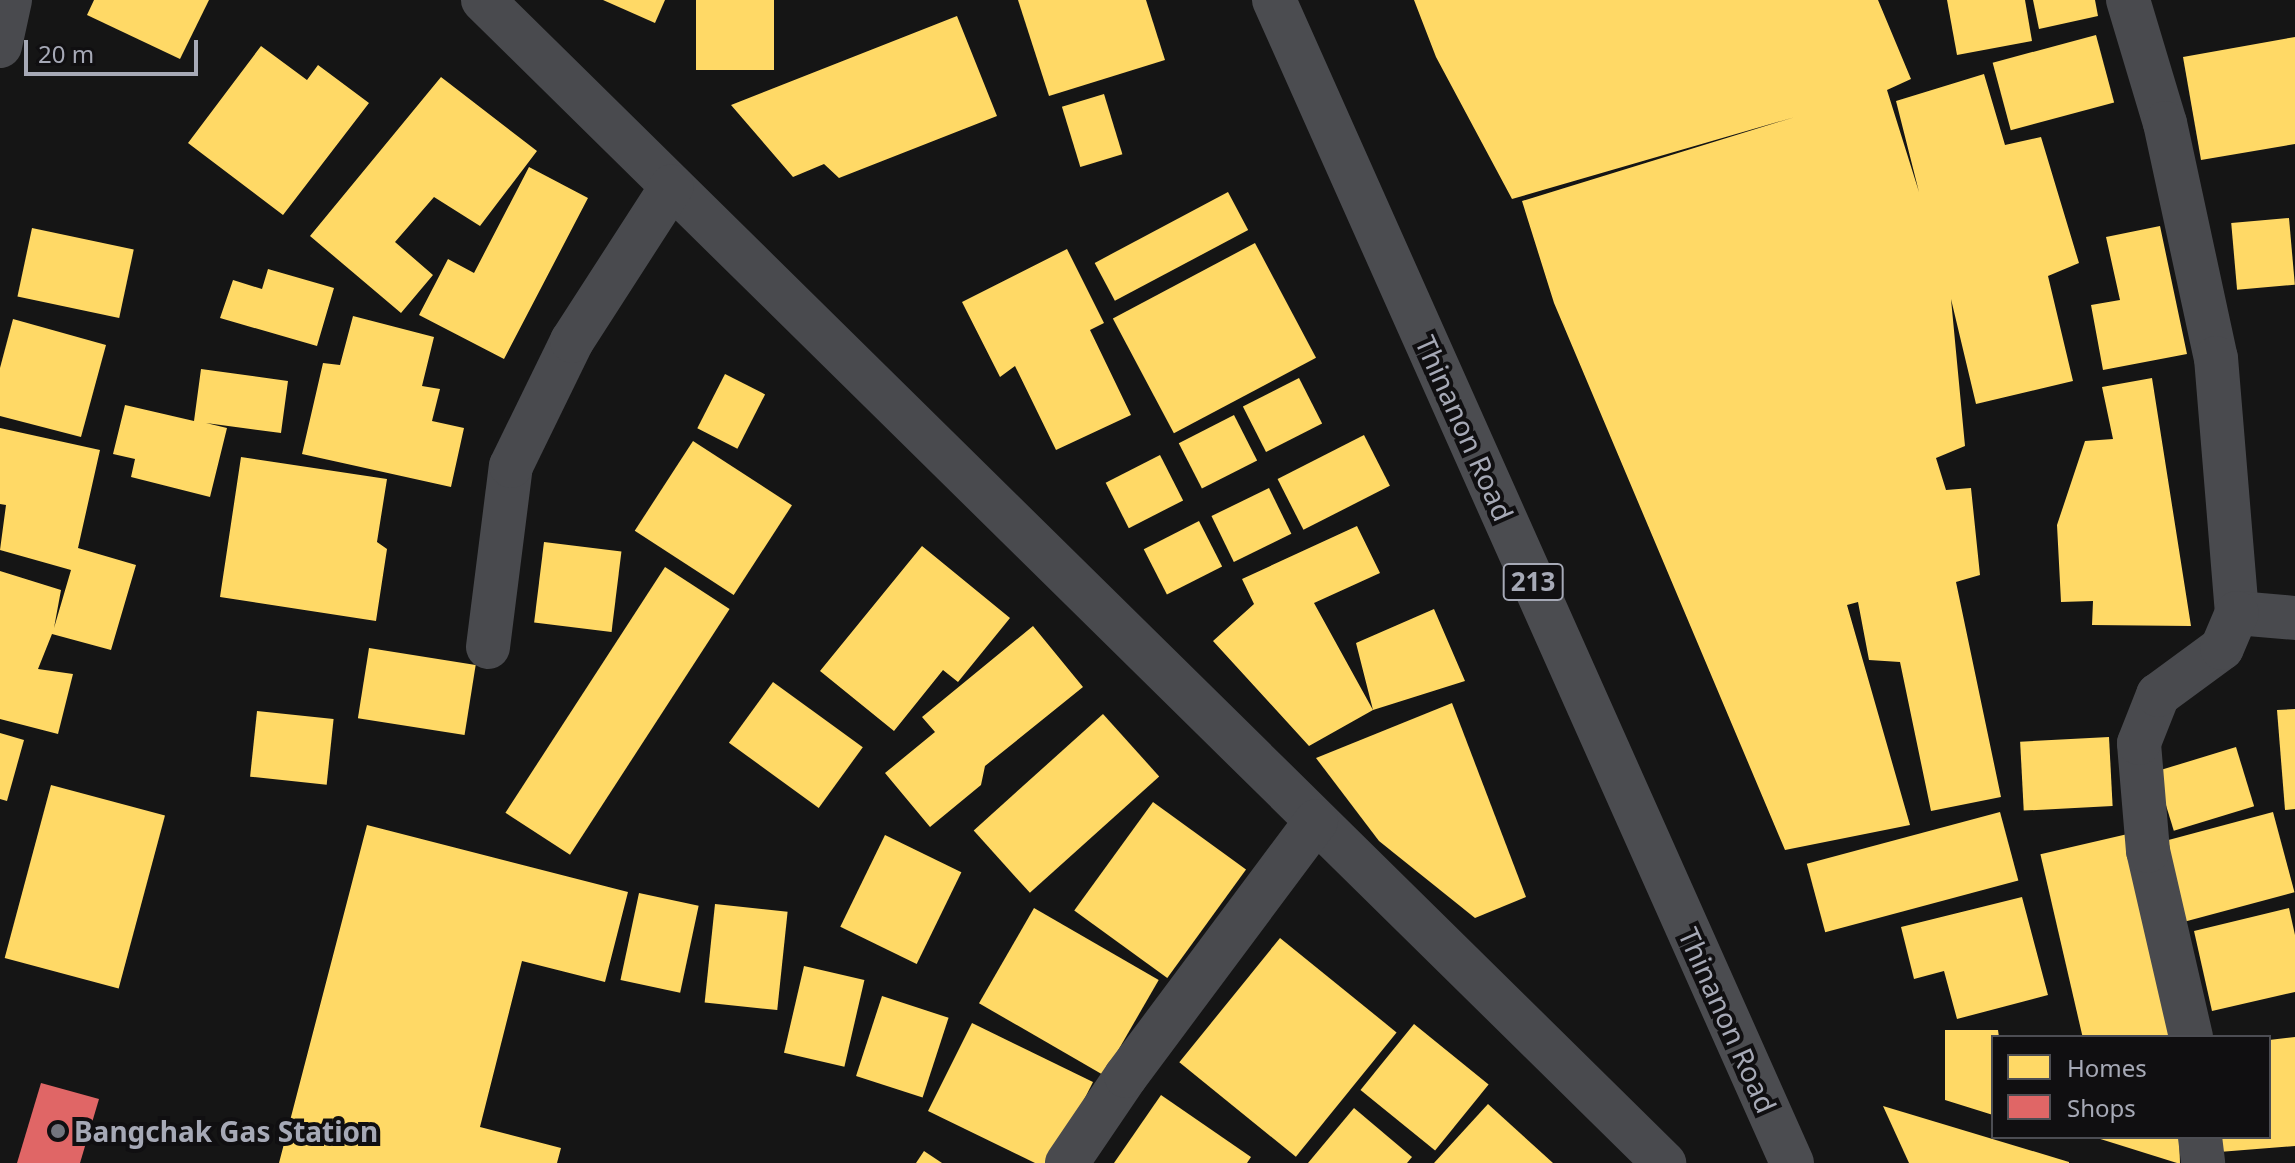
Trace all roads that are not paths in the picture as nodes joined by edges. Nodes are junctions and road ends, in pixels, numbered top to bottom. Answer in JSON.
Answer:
{"nodes":[{"id":1,"x":10,"y":0,"type":"edge"},
{"id":2,"x":483,"y":0,"type":"edge"},
{"id":3,"x":1274,"y":0,"type":"edge"},
{"id":4,"x":2128,"y":0,"type":"edge"},
{"id":5,"x":0,"y":46,"type":"edge"},
{"id":6,"x":672,"y":186,"type":"junction"},
{"id":7,"x":2237,"y":613,"type":"junction"},
{"id":8,"x":2295,"y":618,"type":"edge"},
{"id":9,"x":488,"y":647,"type":"dead end"},
{"id":10,"x":1316,"y":821,"type":"junction"},
{"id":11,"x":2191,"y":1035,"type":"edge"},
{"id":12,"x":2200,"y":1139,"type":"edge"},
{"id":13,"x":1067,"y":1163,"type":"edge"},
{"id":14,"x":1664,"y":1163,"type":"edge"},
{"id":15,"x":1792,"y":1163,"type":"edge"},
{"id":16,"x":2203,"y":1163,"type":"edge"}],
"edges":[{"from":1,"to":5,"type":"street"},
{"from":2,"to":6,"type":"street"},
{"from":3,"to":15,"type":"main road","name":"Thinanon Road","number":"213"},
{"from":4,"to":7,"type":"street"},
{"from":6,"to":9,"type":"street"},
{"from":6,"to":10,"type":"street"},
{"from":7,"to":8,"type":"street"},
{"from":7,"to":11,"type":"street"},
{"from":10,"to":13,"type":"street"},
{"from":10,"to":14,"type":"street"},
{"from":12,"to":16,"type":"street"}]}
